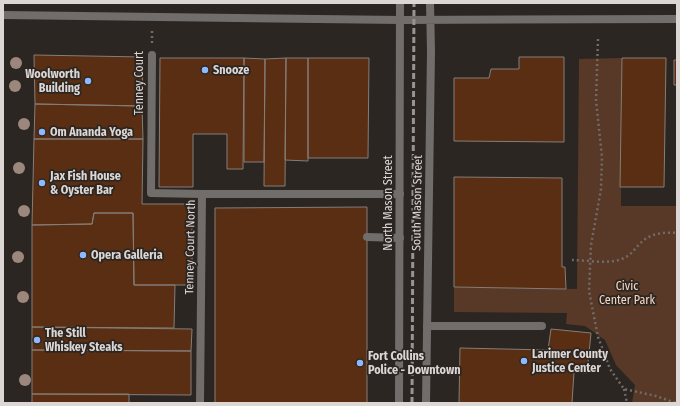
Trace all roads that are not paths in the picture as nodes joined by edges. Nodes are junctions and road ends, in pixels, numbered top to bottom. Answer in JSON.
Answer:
{"nodes":[{"id":1,"x":400,"y":3,"type":"edge"},
{"id":2,"x":430,"y":3,"type":"edge"},
{"id":3,"x":3,"y":15,"type":"edge"},
{"id":4,"x":430,"y":19,"type":"junction"},
{"id":5,"x":677,"y":19,"type":"edge"},
{"id":6,"x":401,"y":20,"type":"junction"},
{"id":7,"x":152,"y":55,"type":"road end"},
{"id":8,"x":202,"y":194,"type":"junction"},
{"id":9,"x":400,"y":194,"type":"junction"},
{"id":10,"x":367,"y":237,"type":"dead end"},
{"id":11,"x":400,"y":238,"type":"junction"},
{"id":12,"x":427,"y":326,"type":"junction"},
{"id":13,"x":542,"y":326,"type":"dead end"},
{"id":14,"x":200,"y":403,"type":"edge"},
{"id":15,"x":399,"y":403,"type":"edge"},
{"id":16,"x":426,"y":403,"type":"edge"}],
"edges":[{"from":1,"to":6,"type":"street","name":"North Mason Street"},
{"from":2,"to":4,"type":"street","name":"South Mason Street"},
{"from":3,"to":6,"type":"street"},
{"from":4,"to":5,"type":"street"},
{"from":4,"to":6,"type":"street"},
{"from":4,"to":12,"type":"street","name":"South Mason Street"},
{"from":6,"to":9,"type":"street","name":"North Mason Street"},
{"from":7,"to":8,"type":"street","name":"Tenney Court"},
{"from":8,"to":9,"type":"street","name":"Tenney Court North"},
{"from":8,"to":14,"type":"street","name":"Tenney Court North"},
{"from":9,"to":11,"type":"street","name":"North Mason Street"},
{"from":10,"to":11,"type":"street"},
{"from":11,"to":15,"type":"street","name":"North Mason Street"},
{"from":12,"to":13,"type":"street"},
{"from":12,"to":16,"type":"street","name":"South Mason Street"}]}
